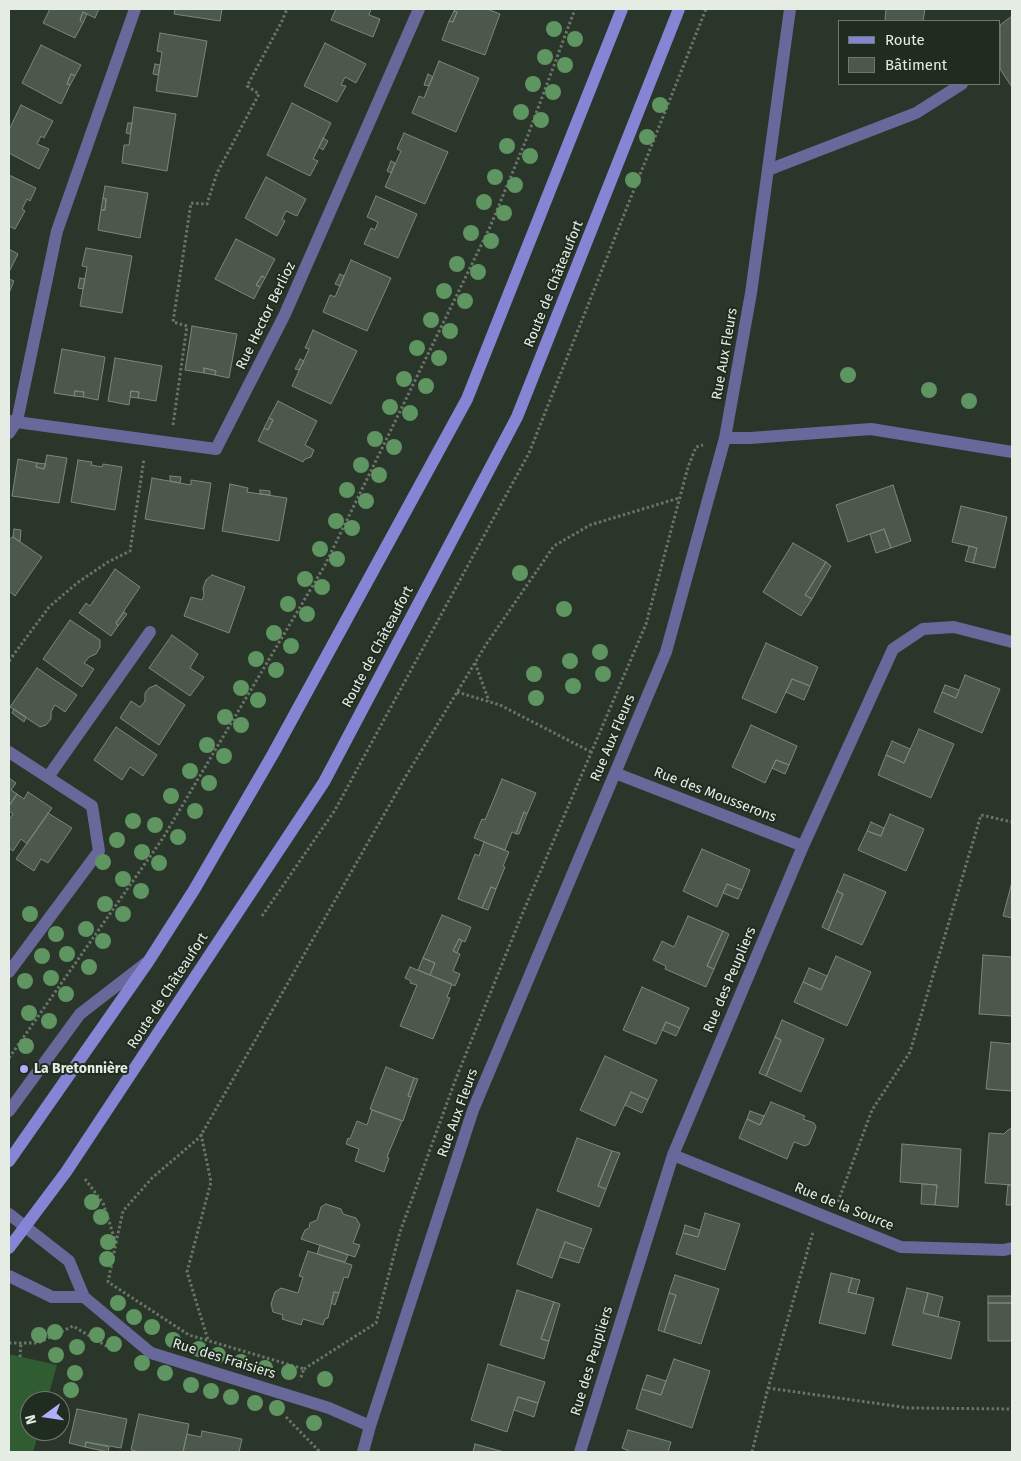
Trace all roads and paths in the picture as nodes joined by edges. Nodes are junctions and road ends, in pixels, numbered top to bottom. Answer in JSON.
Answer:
{"nodes":[{"id":1,"x":135,"y":9,"type":"edge"},
{"id":2,"x":287,"y":9,"type":"edge"},
{"id":3,"x":420,"y":9,"type":"edge"},
{"id":4,"x":575,"y":9,"type":"edge"},
{"id":5,"x":622,"y":9,"type":"edge"},
{"id":6,"x":679,"y":9,"type":"edge"},
{"id":7,"x":790,"y":9,"type":"edge"},
{"id":8,"x":960,"y":85,"type":"edge"},
{"id":9,"x":768,"y":170,"type":"junction"},
{"id":10,"x":13,"y":421,"type":"edge"},
{"id":11,"x":9,"y":433,"type":"edge"},
{"id":12,"x":725,"y":438,"type":"junction"},
{"id":13,"x":147,"y":440,"type":"junction"},
{"id":14,"x":171,"y":443,"type":"junction"},
{"id":15,"x":1012,"y":452,"type":"edge"},
{"id":16,"x":680,"y":498,"type":"junction"},
{"id":17,"x":150,"y":632,"type":"dead end"},
{"id":18,"x":1012,"y":642,"type":"edge"},
{"id":19,"x":9,"y":661,"type":"edge"},
{"id":20,"x":475,"y":662,"type":"junction"},
{"id":21,"x":457,"y":692,"type":"junction"},
{"id":22,"x":490,"y":702,"type":"junction"},
{"id":23,"x":9,"y":752,"type":"edge"},
{"id":24,"x":591,"y":752,"type":"junction"},
{"id":25,"x":615,"y":773,"type":"junction"},
{"id":26,"x":48,"y":777,"type":"junction"},
{"id":27,"x":1012,"y":822,"type":"edge"},
{"id":28,"x":803,"y":846,"type":"junction"},
{"id":29,"x":148,"y":962,"type":"junction"},
{"id":30,"x":9,"y":972,"type":"edge"},
{"id":31,"x":9,"y":1058,"type":"edge"},
{"id":32,"x":9,"y":1111,"type":"edge"},
{"id":33,"x":201,"y":1134,"type":"junction"},
{"id":34,"x":672,"y":1155,"type":"junction"},
{"id":35,"x":9,"y":1161,"type":"edge"},
{"id":36,"x":9,"y":1214,"type":"edge"},
{"id":37,"x":832,"y":1219,"type":"junction"},
{"id":38,"x":25,"y":1226,"type":"junction"},
{"id":39,"x":116,"y":1243,"type":"dead end"},
{"id":40,"x":9,"y":1248,"type":"edge"},
{"id":41,"x":1012,"y":1248,"type":"edge"},
{"id":42,"x":9,"y":1276,"type":"edge"},
{"id":43,"x":84,"y":1297,"type":"junction"},
{"id":44,"x":208,"y":1341,"type":"dead end"},
{"id":45,"x":21,"y":1343,"type":"dead end"},
{"id":46,"x":20,"y":1357,"type":"dead end"},
{"id":47,"x":304,"y":1369,"type":"dead end"},
{"id":48,"x":768,"y":1388,"type":"junction"},
{"id":49,"x":1012,"y":1409,"type":"edge"},
{"id":50,"x":286,"y":1417,"type":"dead end"},
{"id":51,"x":370,"y":1426,"type":"junction"},
{"id":52,"x":320,"y":1452,"type":"edge"},
{"id":53,"x":363,"y":1452,"type":"edge"},
{"id":54,"x":580,"y":1452,"type":"edge"},
{"id":55,"x":752,"y":1452,"type":"edge"}],
"edges":[{"from":1,"to":10,"type":"street"},
{"from":2,"to":14,"type":"path"},
{"from":3,"to":14,"type":"street","name":"Rue Hector Berlioz"},
{"from":4,"to":31,"type":"path"},
{"from":5,"to":29,"type":"main road"},
{"from":6,"to":38,"type":"main road","name":"Route de Châteaufort"},
{"from":7,"to":9,"type":"street","name":"Rue Aux Fleurs"},
{"from":8,"to":9,"type":"street"},
{"from":9,"to":12,"type":"street","name":"Rue Aux Fleurs"},
{"from":10,"to":11,"type":"street"},
{"from":10,"to":13,"type":"street","name":"Rue Hector Berlioz"},
{"from":12,"to":15,"type":"street"},
{"from":12,"to":16,"type":"path"},
{"from":12,"to":25,"type":"street","name":"Rue Aux Fleurs"},
{"from":13,"to":14,"type":"street","name":"Rue Hector Berlioz"},
{"from":13,"to":19,"type":"path"},
{"from":16,"to":20,"type":"path"},
{"from":16,"to":24,"type":"path"},
{"from":17,"to":26,"type":"street"},
{"from":18,"to":28,"type":"street","name":"Rue des Peupliers"},
{"from":20,"to":21,"type":"path"},
{"from":20,"to":22,"type":"path"},
{"from":21,"to":22,"type":"path"},
{"from":21,"to":33,"type":"path"},
{"from":22,"to":24,"type":"path"},
{"from":23,"to":26,"type":"street"},
{"from":24,"to":47,"type":"path"},
{"from":25,"to":28,"type":"street","name":"Rue des Mousserons"},
{"from":25,"to":51,"type":"street","name":"Rue Aux Fleurs"},
{"from":26,"to":30,"type":"street"},
{"from":27,"to":37,"type":"path"},
{"from":28,"to":34,"type":"street","name":"Rue des Peupliers"},
{"from":29,"to":32,"type":"street"},
{"from":29,"to":35,"type":"main road"},
{"from":33,"to":39,"type":"path"},
{"from":33,"to":44,"type":"path"},
{"from":34,"to":37,"type":"street","name":"Rue de la Source"},
{"from":34,"to":54,"type":"street","name":"Rue des Peupliers"},
{"from":36,"to":38,"type":"street"},
{"from":37,"to":41,"type":"street","name":"Rue de la Source"},
{"from":37,"to":48,"type":"path"},
{"from":38,"to":40,"type":"main road","name":"Route de Châteaufort"},
{"from":38,"to":43,"type":"street"},
{"from":42,"to":43,"type":"street"},
{"from":43,"to":51,"type":"street","name":"Rue des Fraisiers"},
{"from":45,"to":46,"type":"path"},
{"from":48,"to":49,"type":"path"},
{"from":48,"to":55,"type":"path"},
{"from":50,"to":52,"type":"path"},
{"from":51,"to":53,"type":"street","name":"Rue Aux Fleurs"}]}
